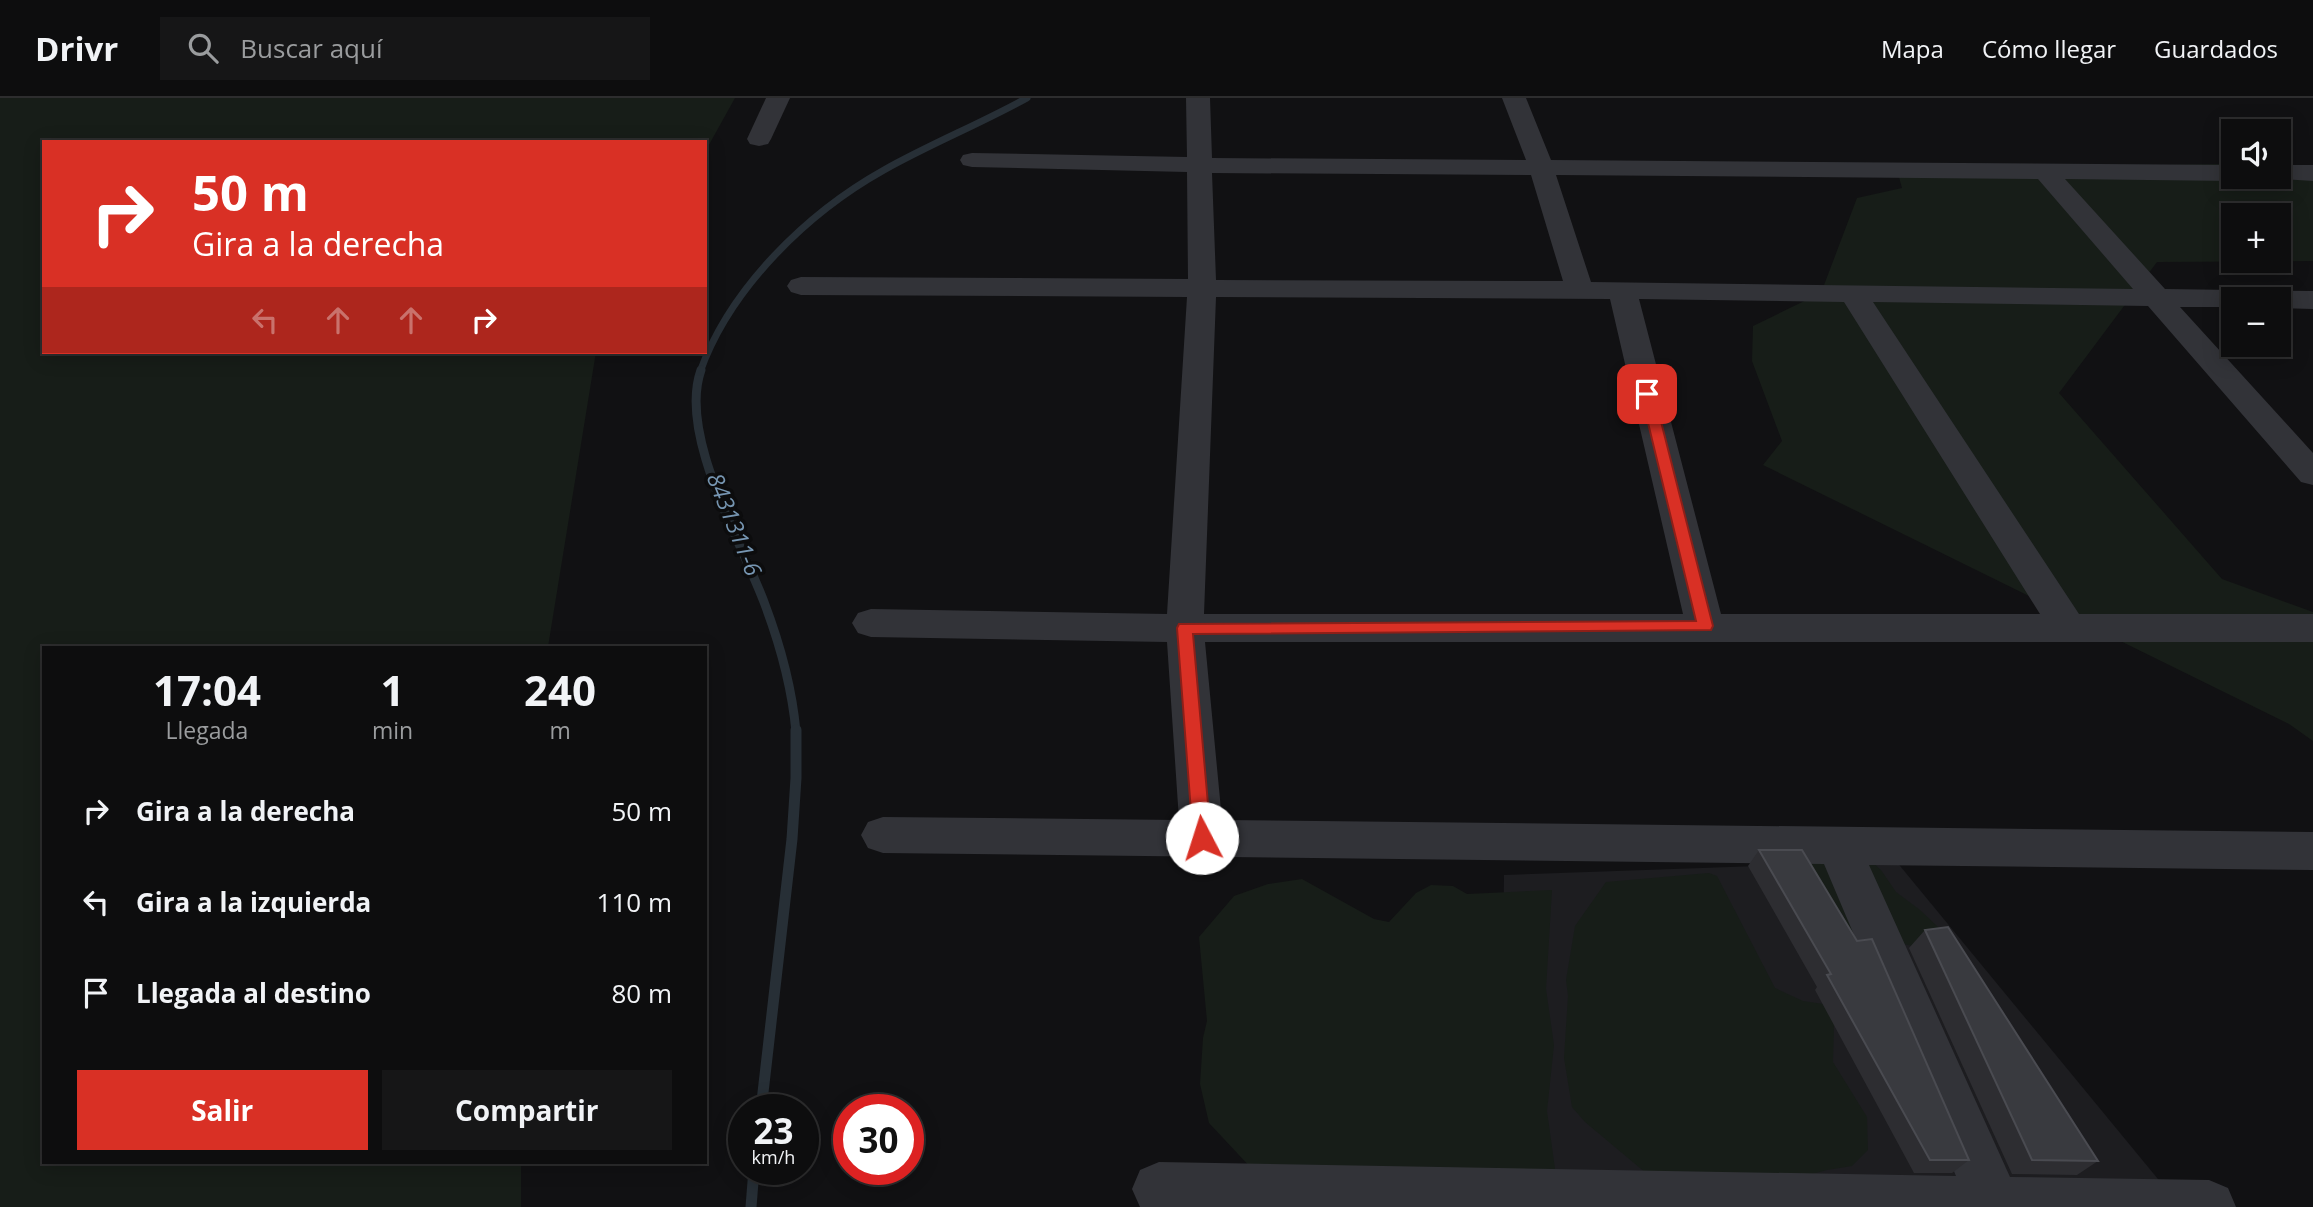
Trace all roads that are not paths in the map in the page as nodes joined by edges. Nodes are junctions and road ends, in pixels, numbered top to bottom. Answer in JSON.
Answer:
{"nodes":[{"id":1,"x":778,"y":98,"type":"edge"},
{"id":2,"x":1198,"y":98,"type":"edge"},
{"id":3,"x":1514,"y":98,"type":"edge"},
{"id":4,"x":759,"y":139,"type":"dead end"},
{"id":5,"x":972,"y":160,"type":"dead end"},
{"id":6,"x":1200,"y":164,"type":"junction"},
{"id":7,"x":1541,"y":167,"type":"junction"},
{"id":8,"x":2045,"y":172,"type":"junction"},
{"id":9,"x":2221,"y":173,"type":"edge"},
{"id":10,"x":2291,"y":173,"type":"edge"},
{"id":11,"x":2313,"y":173,"type":"edge"},
{"id":12,"x":801,"y":286,"type":"dead end"},
{"id":13,"x":1202,"y":288,"type":"junction"},
{"id":14,"x":1580,"y":290,"type":"junction"},
{"id":15,"x":1622,"y":290,"type":"junction"},
{"id":16,"x":1853,"y":293,"type":"junction"},
{"id":17,"x":2159,"y":298,"type":"junction"},
{"id":18,"x":2221,"y":299,"type":"edge"},
{"id":19,"x":2291,"y":299,"type":"edge"},
{"id":20,"x":2313,"y":300,"type":"edge"},
{"id":21,"x":2313,"y":474,"type":"edge"},
{"id":22,"x":871,"y":623,"type":"dead end"},
{"id":23,"x":1705,"y":626,"type":"junction"},
{"id":24,"x":2068,"y":627,"type":"junction"},
{"id":25,"x":1185,"y":628,"type":"junction"},
{"id":26,"x":2313,"y":628,"type":"edge"},
{"id":27,"x":883,"y":835,"type":"dead end"},
{"id":28,"x":1202,"y":838,"type":"junction"},
{"id":29,"x":1838,"y":845,"type":"junction"},
{"id":30,"x":2313,"y":851,"type":"edge"},
{"id":31,"x":1159,"y":1189,"type":"dead end"},
{"id":32,"x":1404,"y":1200,"type":"edge"},
{"id":33,"x":1994,"y":1203,"type":"junction"},
{"id":34,"x":2209,"y":1207,"type":"edge"}],
"edges":[{"from":1,"to":4,"type":"street"},
{"from":2,"to":6,"type":"street"},
{"from":3,"to":7,"type":"street"},
{"from":5,"to":6,"type":"street"},
{"from":6,"to":7,"type":"street"},
{"from":6,"to":13,"type":"street"},
{"from":7,"to":8,"type":"street"},
{"from":7,"to":14,"type":"street"},
{"from":8,"to":9,"type":"street"},
{"from":8,"to":17,"type":"street"},
{"from":10,"to":11,"type":"street"},
{"from":12,"to":13,"type":"street"},
{"from":13,"to":14,"type":"street"},
{"from":13,"to":25,"type":"street"},
{"from":14,"to":15,"type":"street"},
{"from":15,"to":16,"type":"street"},
{"from":15,"to":23,"type":"street"},
{"from":16,"to":17,"type":"street"},
{"from":16,"to":24,"type":"street"},
{"from":17,"to":18,"type":"street"},
{"from":17,"to":21,"type":"street"},
{"from":19,"to":20,"type":"street"},
{"from":22,"to":25,"type":"street"},
{"from":23,"to":24,"type":"street"},
{"from":23,"to":25,"type":"street"},
{"from":24,"to":26,"type":"street"},
{"from":25,"to":28,"type":"street"},
{"from":27,"to":28,"type":"street"},
{"from":28,"to":29,"type":"street"},
{"from":29,"to":30,"type":"street"},
{"from":29,"to":33,"type":"street"},
{"from":31,"to":32,"type":"street"},
{"from":32,"to":33,"type":"street"},
{"from":33,"to":34,"type":"street"}]}
